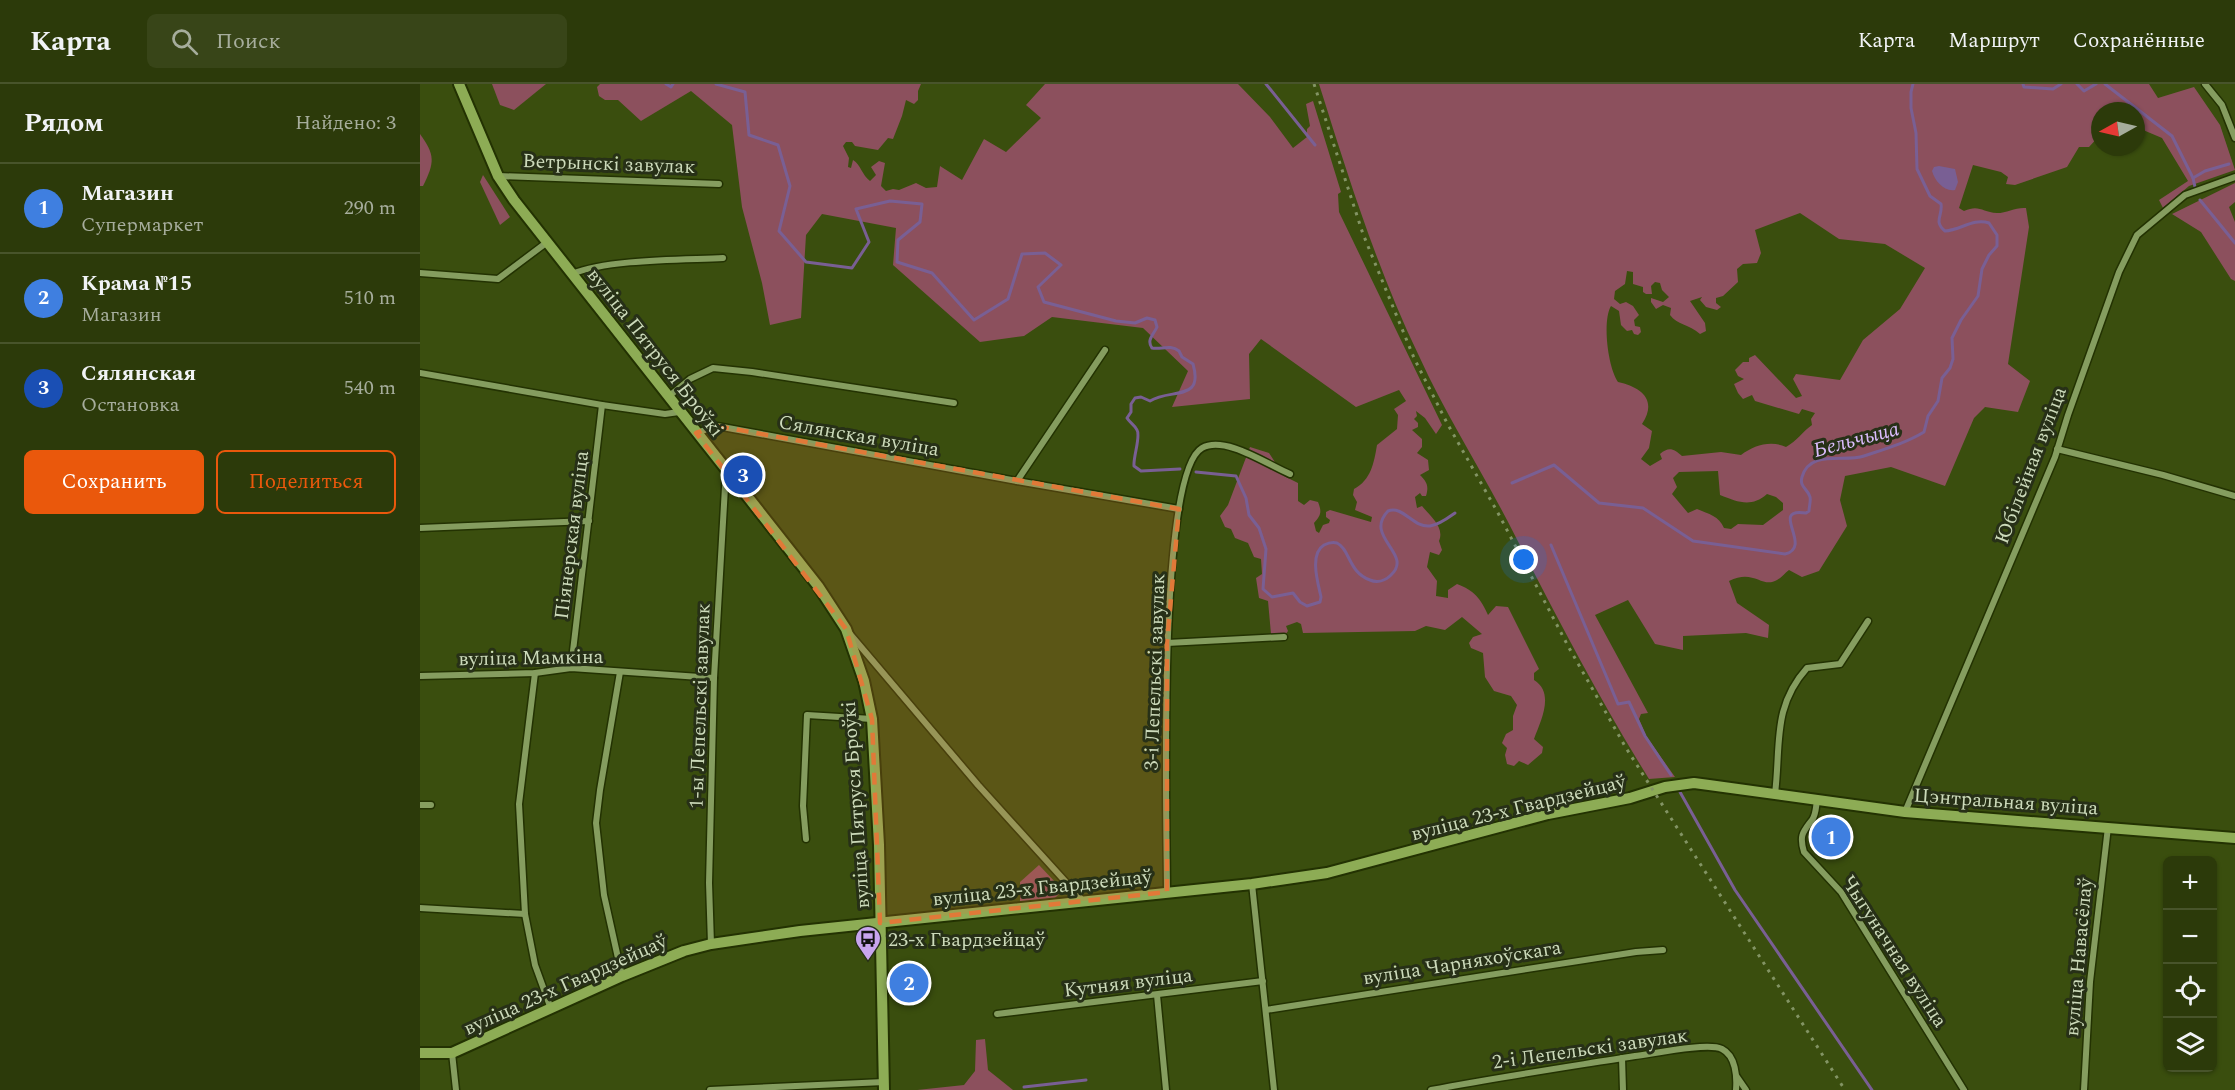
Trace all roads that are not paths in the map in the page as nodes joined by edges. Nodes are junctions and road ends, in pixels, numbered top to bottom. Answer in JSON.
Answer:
{"nodes":[{"id":1,"x":459,"y":84,"type":"edge"},
{"id":2,"x":2205,"y":84,"type":"edge"},
{"id":3,"x":2235,"y":138,"type":"edge"},
{"id":4,"x":498,"y":176,"type":"junction"},
{"id":5,"x":2235,"y":177,"type":"edge"},
{"id":6,"x":719,"y":184,"type":"dead end"},
{"id":7,"x":546,"y":243,"type":"junction"},
{"id":8,"x":723,"y":258,"type":"dead end"},
{"id":9,"x":420,"y":273,"type":"edge"},
{"id":10,"x":572,"y":274,"type":"junction"},
{"id":11,"x":1105,"y":350,"type":"dead end"},
{"id":12,"x":420,"y":372,"type":"edge"},
{"id":13,"x":667,"y":397,"type":"junction"},
{"id":14,"x":954,"y":403,"type":"dead end"},
{"id":15,"x":602,"y":405,"type":"junction"},
{"id":16,"x":679,"y":412,"type":"junction"},
{"id":17,"x":696,"y":433,"type":"junction"},
{"id":18,"x":2057,"y":448,"type":"junction"},
{"id":19,"x":726,"y":469,"type":"junction"},
{"id":20,"x":1290,"y":474,"type":"dead end"},
{"id":21,"x":1017,"y":481,"type":"junction"},
{"id":22,"x":2235,"y":496,"type":"edge"},
{"id":23,"x":1179,"y":509,"type":"junction"},
{"id":24,"x":589,"y":521,"type":"junction"},
{"id":25,"x":420,"y":528,"type":"edge"},
{"id":26,"x":1868,"y":621,"type":"dead end"},
{"id":27,"x":846,"y":629,"type":"junction"},
{"id":28,"x":1284,"y":637,"type":"dead end"},
{"id":29,"x":1167,"y":643,"type":"junction"},
{"id":30,"x":571,"y":669,"type":"junction"},
{"id":31,"x":620,"y":672,"type":"junction"},
{"id":32,"x":535,"y":673,"type":"junction"},
{"id":33,"x":420,"y":676,"type":"edge"},
{"id":34,"x":714,"y":678,"type":"junction"},
{"id":35,"x":872,"y":719,"type":"junction"},
{"id":36,"x":1775,"y":794,"type":"junction"},
{"id":37,"x":1816,"y":800,"type":"junction"},
{"id":38,"x":420,"y":805,"type":"edge"},
{"id":39,"x":430,"y":805,"type":"dead end"},
{"id":40,"x":1905,"y":812,"type":"junction"},
{"id":41,"x":2108,"y":827,"type":"junction"},
{"id":42,"x":2235,"y":838,"type":"edge"},
{"id":43,"x":806,"y":839,"type":"dead end"},
{"id":44,"x":1252,"y":884,"type":"junction"},
{"id":45,"x":1167,"y":892,"type":"junction"},
{"id":46,"x":1083,"y":902,"type":"junction"},
{"id":47,"x":420,"y":908,"type":"edge"},
{"id":48,"x":525,"y":914,"type":"junction"},
{"id":49,"x":880,"y":923,"type":"junction"},
{"id":50,"x":711,"y":944,"type":"junction"},
{"id":51,"x":1663,"y":950,"type":"dead end"},
{"id":52,"x":621,"y":976,"type":"junction"},
{"id":53,"x":1263,"y":981,"type":"junction"},
{"id":54,"x":1157,"y":995,"type":"junction"},
{"id":55,"x":551,"y":1009,"type":"junction"},
{"id":56,"x":1266,"y":1010,"type":"junction"},
{"id":57,"x":997,"y":1014,"type":"dead end"},
{"id":58,"x":420,"y":1053,"type":"edge"},
{"id":59,"x":452,"y":1053,"type":"junction"},
{"id":60,"x":1622,"y":1058,"type":"junction"},
{"id":61,"x":1737,"y":1077,"type":"junction"},
{"id":62,"x":884,"y":1086,"type":"edge"},
{"id":63,"x":456,"y":1090,"type":"edge"},
{"id":64,"x":710,"y":1090,"type":"edge"},
{"id":65,"x":1166,"y":1090,"type":"edge"},
{"id":66,"x":1274,"y":1090,"type":"edge"},
{"id":67,"x":1431,"y":1090,"type":"edge"},
{"id":68,"x":1623,"y":1090,"type":"edge"},
{"id":69,"x":1736,"y":1090,"type":"edge"},
{"id":70,"x":1746,"y":1090,"type":"edge"},
{"id":71,"x":1964,"y":1090,"type":"edge"},
{"id":72,"x":2084,"y":1090,"type":"edge"}],
"edges":[{"from":1,"to":4,"type":"street","name":"вуліца Пятруся Броўкі"},
{"from":2,"to":3,"type":"street"},
{"from":4,"to":6,"type":"street","name":"Ветрынскі завулак"},
{"from":4,"to":7,"type":"street","name":"вуліца Пятруся Броўкі"},
{"from":5,"to":18,"type":"street","name":"Юбілейная вуліца"},
{"from":7,"to":9,"type":"street"},
{"from":7,"to":10,"type":"street","name":"вуліца Пятруся Броўкі"},
{"from":8,"to":10,"type":"street"},
{"from":10,"to":13,"type":"street","name":"вуліца Пятруся Броўкі"},
{"from":11,"to":21,"type":"street"},
{"from":12,"to":15,"type":"street"},
{"from":13,"to":14,"type":"street"},
{"from":13,"to":16,"type":"street","name":"вуліца Пятруся Броўкі"},
{"from":15,"to":16,"type":"street"},
{"from":15,"to":24,"type":"street","name":"Піянерская вуліца"},
{"from":16,"to":17,"type":"street","name":"вуліца Пятруся Броўкі"},
{"from":17,"to":19,"type":"street","name":"вуліца Пятруся Броўкі"},
{"from":17,"to":21,"type":"street","name":"Сялянская вуліца"},
{"from":18,"to":22,"type":"street"},
{"from":18,"to":40,"type":"street","name":"Юбілейная вуліца"},
{"from":19,"to":27,"type":"street","name":"вуліца Пятруся Броўкі"},
{"from":19,"to":34,"type":"street","name":"1-ы Лепельскі завулак"},
{"from":20,"to":23,"type":"street","name":"3-і Лепельскі завулак"},
{"from":21,"to":23,"type":"street","name":"Сялянская вуліца"},
{"from":23,"to":29,"type":"street","name":"3-і Лепельскі завулак"},
{"from":24,"to":25,"type":"street"},
{"from":24,"to":30,"type":"street","name":"Піянерская вуліца"},
{"from":26,"to":36,"type":"street"},
{"from":27,"to":35,"type":"street","name":"вуліца Пятруся Броўкі"},
{"from":27,"to":46,"type":"street","name":"вуліца Пятруся Броўкі"},
{"from":28,"to":29,"type":"street"},
{"from":29,"to":45,"type":"street","name":"3-і Лепельскі завулак"},
{"from":30,"to":31,"type":"street","name":"вуліца Мамкіна"},
{"from":30,"to":32,"type":"street","name":"вуліца Мамкіна"},
{"from":31,"to":34,"type":"street","name":"вуліца Мамкіна"},
{"from":31,"to":52,"type":"street"},
{"from":32,"to":33,"type":"street","name":"вуліца Мамкіна"},
{"from":32,"to":48,"type":"street"},
{"from":34,"to":50,"type":"street","name":"1-ы Лепельскі завулак"},
{"from":35,"to":43,"type":"street"},
{"from":35,"to":49,"type":"street","name":"вуліца Пятруся Броўкі"},
{"from":36,"to":37,"type":"street","name":"Цэнтральная вуліца"},
{"from":36,"to":44,"type":"street","name":"вуліца 23-х Гвардзейцаў"},
{"from":37,"to":40,"type":"street","name":"Цэнтральная вуліца"},
{"from":37,"to":71,"type":"street","name":"Чыгуначная вуліца"},
{"from":38,"to":39,"type":"street"},
{"from":40,"to":41,"type":"street","name":"Цэнтральная вуліца"},
{"from":41,"to":42,"type":"street","name":"Цэнтральная вуліца"},
{"from":41,"to":72,"type":"street","name":"вуліца Навасёлаў"},
{"from":44,"to":45,"type":"street","name":"вуліца 23-х Гвардзейцаў"},
{"from":44,"to":53,"type":"street"},
{"from":45,"to":46,"type":"street","name":"вуліца 23-х Гвардзейцаў"},
{"from":46,"to":49,"type":"street","name":"вуліца 23-х Гвардзейцаў"},
{"from":47,"to":48,"type":"street"},
{"from":48,"to":55,"type":"street"},
{"from":49,"to":50,"type":"street","name":"вуліца 23-х Гвардзейцаў"},
{"from":49,"to":62,"type":"street","name":"вуліца Пятруся Броўкі"},
{"from":50,"to":52,"type":"street","name":"вуліца 23-х Гвардзейцаў"},
{"from":51,"to":56,"type":"street","name":"вуліца Чарняхоўскага"},
{"from":52,"to":55,"type":"street","name":"вуліца 23-х Гвардзейцаў"},
{"from":53,"to":54,"type":"street","name":"Кутняя вуліца"},
{"from":53,"to":56,"type":"street"},
{"from":54,"to":57,"type":"street","name":"Кутняя вуліца"},
{"from":54,"to":65,"type":"street"},
{"from":55,"to":59,"type":"street","name":"вуліца 23-х Гвардзейцаў"},
{"from":56,"to":66,"type":"street"},
{"from":58,"to":59,"type":"street","name":"вуліца 23-х Гвардзейцаў"},
{"from":59,"to":63,"type":"street"},
{"from":60,"to":61,"type":"street","name":"2-і Лепельскі завулак"},
{"from":60,"to":67,"type":"street","name":"2-і Лепельскі завулак"},
{"from":60,"to":68,"type":"street"},
{"from":61,"to":69,"type":"street"},
{"from":61,"to":70,"type":"street","name":"2-і Лепельскі завулак"},
{"from":62,"to":64,"type":"street"}]}
